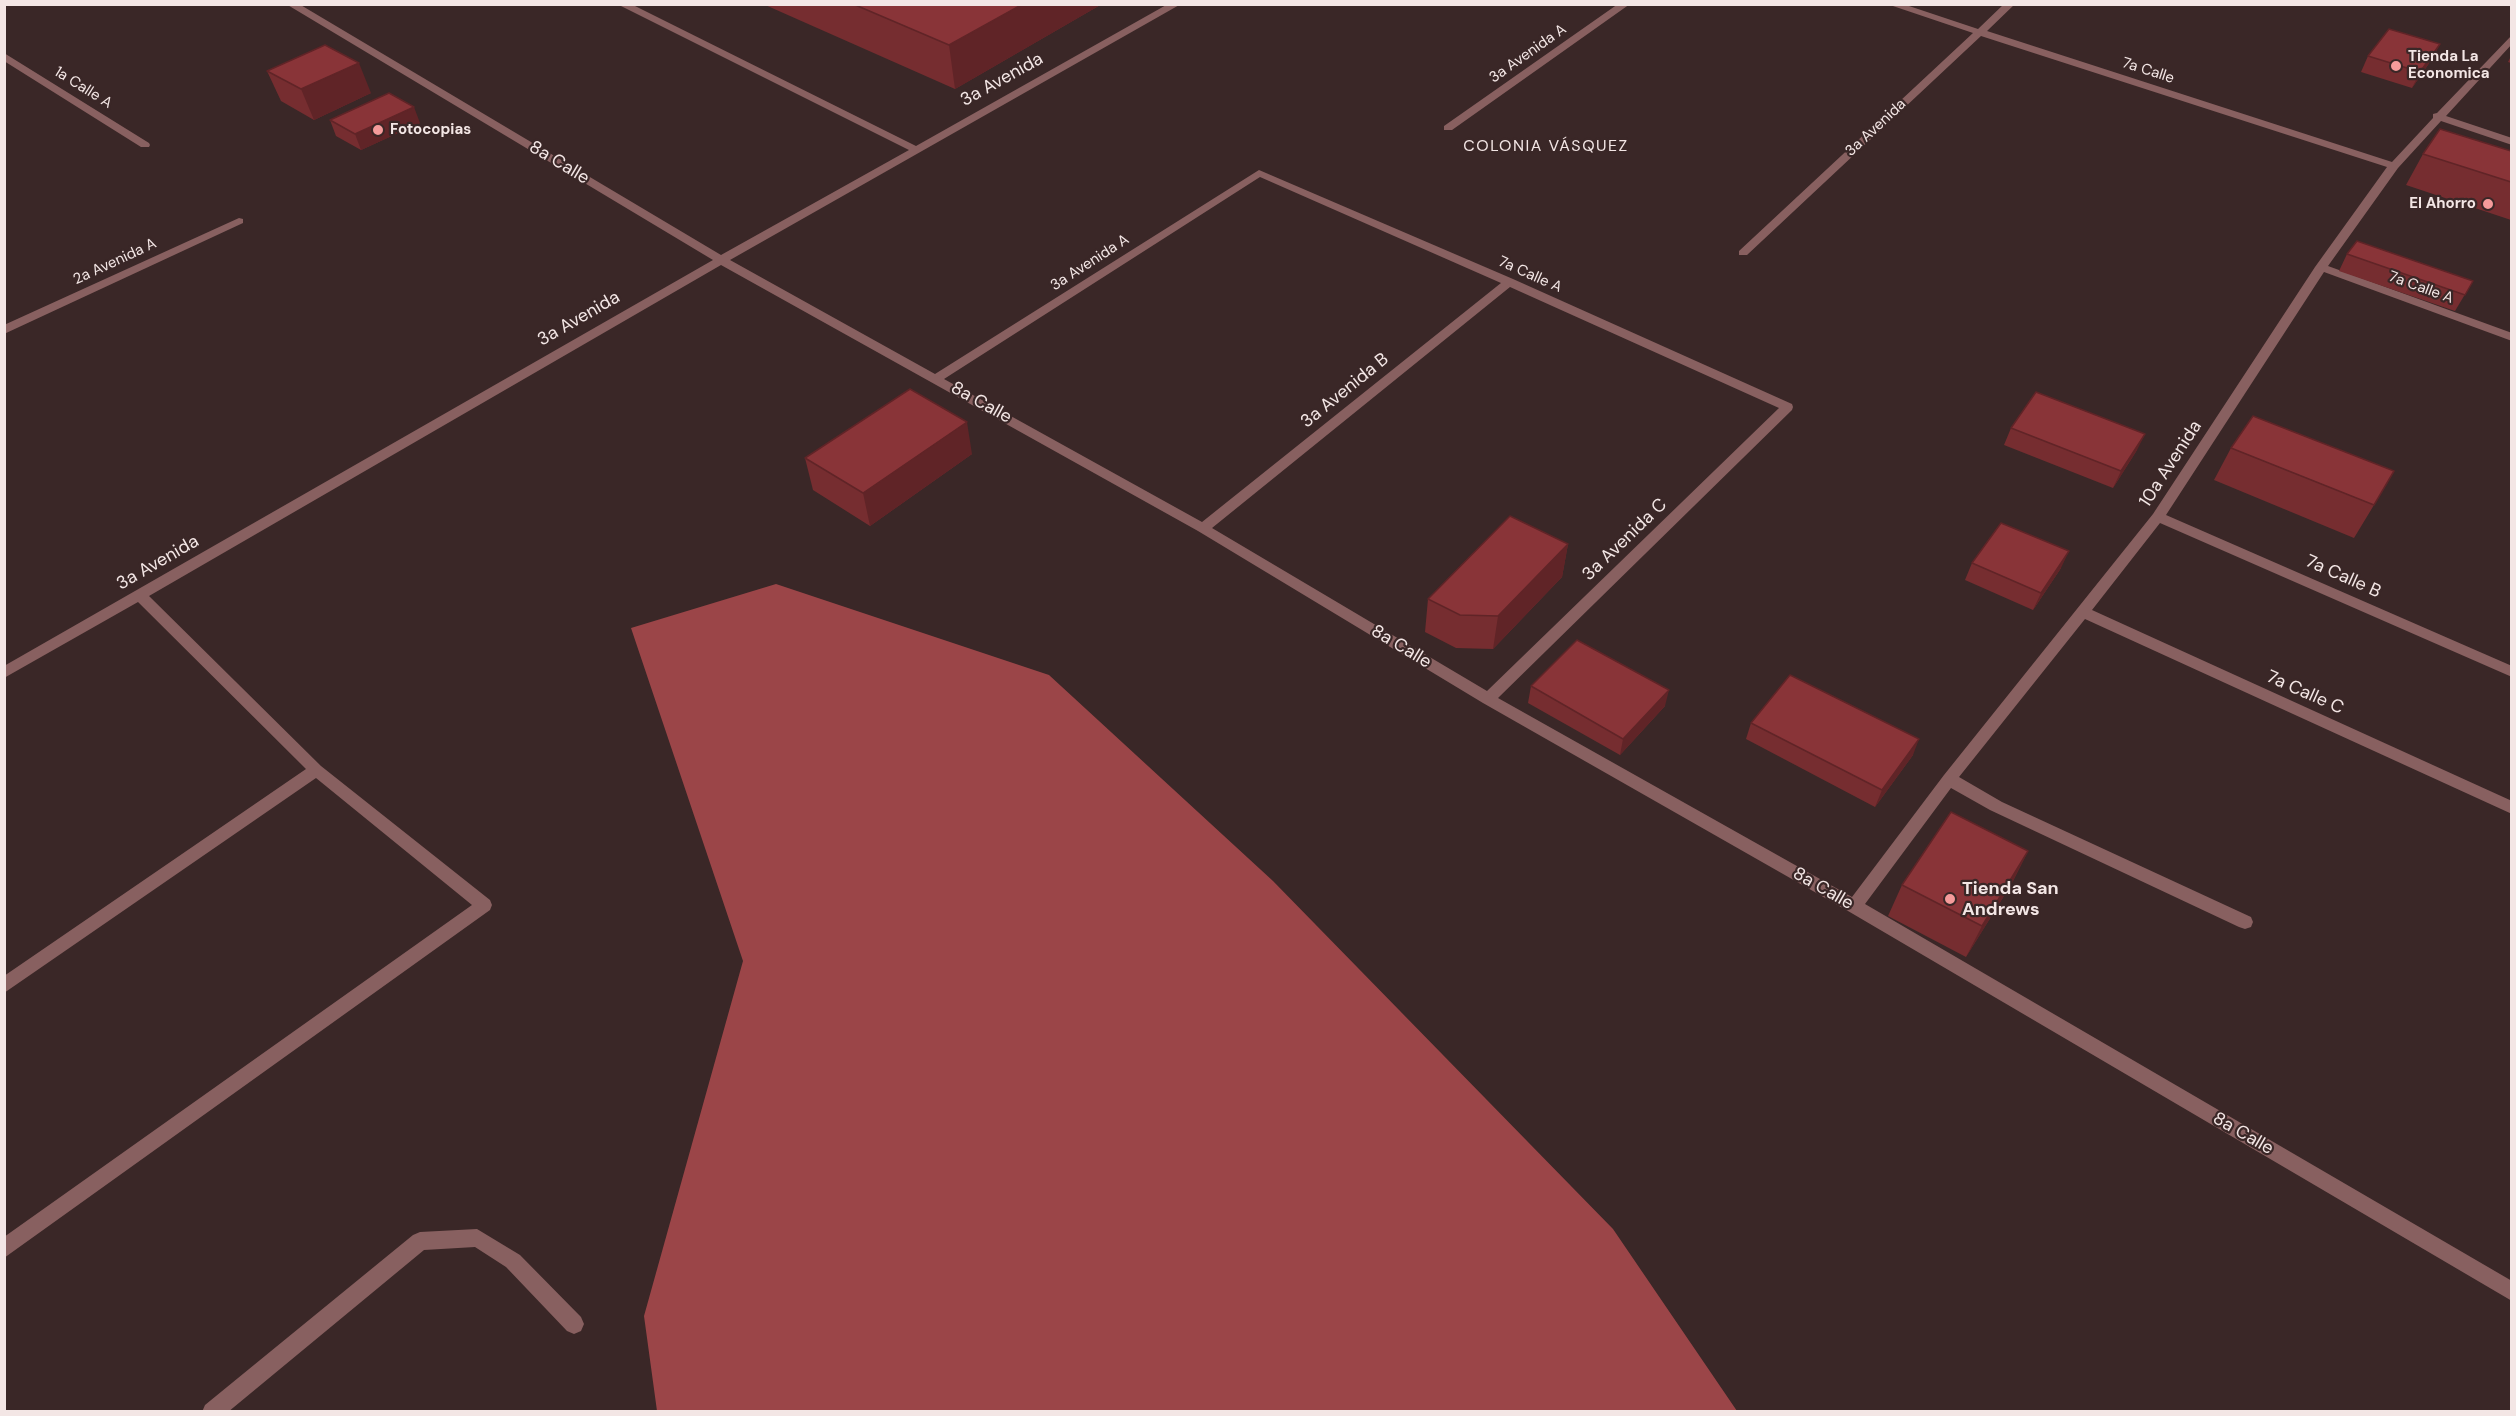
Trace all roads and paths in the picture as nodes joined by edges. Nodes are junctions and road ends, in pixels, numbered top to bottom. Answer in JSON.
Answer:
{"nodes":[{"id":1,"x":291,"y":4,"type":"edge"},
{"id":2,"x":622,"y":4,"type":"edge"},
{"id":3,"x":1176,"y":4,"type":"edge"},
{"id":4,"x":1625,"y":4,"type":"edge"},
{"id":5,"x":1892,"y":4,"type":"edge"},
{"id":6,"x":2010,"y":4,"type":"edge"},
{"id":7,"x":1979,"y":32,"type":"junction"},
{"id":8,"x":2511,"y":38,"type":"edge"},
{"id":9,"x":4,"y":56,"type":"edge"},
{"id":10,"x":2437,"y":116,"type":"junction"},
{"id":11,"x":1448,"y":128,"type":"dead end"},
{"id":12,"x":2511,"y":142,"type":"edge"},
{"id":13,"x":145,"y":145,"type":"dead end"},
{"id":14,"x":917,"y":150,"type":"junction"},
{"id":15,"x":2394,"y":166,"type":"junction"},
{"id":16,"x":1259,"y":173,"type":"joint"},
{"id":17,"x":239,"y":220,"type":"dead end"},
{"id":18,"x":1743,"y":253,"type":"dead end"},
{"id":19,"x":721,"y":260,"type":"junction"},
{"id":20,"x":2320,"y":267,"type":"junction"},
{"id":21,"x":1509,"y":282,"type":"junction"},
{"id":22,"x":4,"y":330,"type":"edge"},
{"id":23,"x":2511,"y":337,"type":"edge"},
{"id":24,"x":937,"y":378,"type":"junction"},
{"id":25,"x":1787,"y":407,"type":"joint"},
{"id":26,"x":2158,"y":517,"type":"junction"},
{"id":27,"x":1203,"y":528,"type":"junction"},
{"id":28,"x":140,"y":596,"type":"junction"},
{"id":29,"x":2083,"y":612,"type":"junction"},
{"id":30,"x":2511,"y":672,"type":"edge"},
{"id":31,"x":4,"y":673,"type":"edge"},
{"id":32,"x":1488,"y":699,"type":"junction"},
{"id":33,"x":316,"y":770,"type":"junction"},
{"id":34,"x":1949,"y":779,"type":"junction"},
{"id":35,"x":2511,"y":808,"type":"edge"},
{"id":36,"x":1854,"y":906,"type":"junction"},
{"id":37,"x":2245,"y":922,"type":"dead end"},
{"id":38,"x":4,"y":986,"type":"edge"},
{"id":39,"x":4,"y":1249,"type":"edge"},
{"id":40,"x":2511,"y":1292,"type":"edge"},
{"id":41,"x":574,"y":1324,"type":"dead end"},
{"id":42,"x":212,"y":1412,"type":"edge"}],
"edges":[{"from":1,"to":19,"type":"street","name":"8a Calle"},
{"from":2,"to":14,"type":"street"},
{"from":3,"to":14,"type":"street","name":"3a Avenida"},
{"from":4,"to":11,"type":"street","name":"3a Avenida A"},
{"from":5,"to":7,"type":"street","name":"7a Calle"},
{"from":6,"to":7,"type":"street","name":"3a Avenida"},
{"from":7,"to":15,"type":"street","name":"7a Calle"},
{"from":7,"to":18,"type":"street","name":"3a Avenida"},
{"from":8,"to":10,"type":"street","name":"10a Avenida"},
{"from":9,"to":13,"type":"street","name":"1a Calle A"},
{"from":10,"to":12,"type":"street"},
{"from":10,"to":15,"type":"street","name":"10a Avenida"},
{"from":14,"to":19,"type":"street","name":"3a Avenida"},
{"from":15,"to":20,"type":"street","name":"10a Avenida"},
{"from":16,"to":21,"type":"street","name":"7a Calle A"},
{"from":16,"to":24,"type":"street","name":"3a Avenida A"},
{"from":17,"to":22,"type":"street","name":"2a Avenida A"},
{"from":19,"to":24,"type":"street","name":"8a Calle"},
{"from":19,"to":28,"type":"street","name":"3a Avenida"},
{"from":20,"to":23,"type":"street","name":"7a Calle A"},
{"from":20,"to":26,"type":"street","name":"10a Avenida"},
{"from":21,"to":25,"type":"street","name":"7a Calle A"},
{"from":21,"to":27,"type":"street","name":"3a Avenida B"},
{"from":24,"to":27,"type":"street","name":"8a Calle"},
{"from":25,"to":32,"type":"street","name":"3a Avenida C"},
{"from":26,"to":29,"type":"street","name":"10a Avenida"},
{"from":26,"to":30,"type":"street","name":"7a Calle B"},
{"from":27,"to":32,"type":"street","name":"8a Calle"},
{"from":28,"to":31,"type":"street","name":"3a Avenida"},
{"from":28,"to":33,"type":"street"},
{"from":29,"to":34,"type":"street","name":"10a Avenida"},
{"from":29,"to":35,"type":"street","name":"7a Calle C"},
{"from":32,"to":36,"type":"street","name":"8a Calle"},
{"from":33,"to":38,"type":"street"},
{"from":33,"to":39,"type":"street"},
{"from":34,"to":36,"type":"street","name":"10a Avenida"},
{"from":34,"to":37,"type":"street"},
{"from":36,"to":40,"type":"street","name":"8a Calle"},
{"from":41,"to":42,"type":"street"}]}
